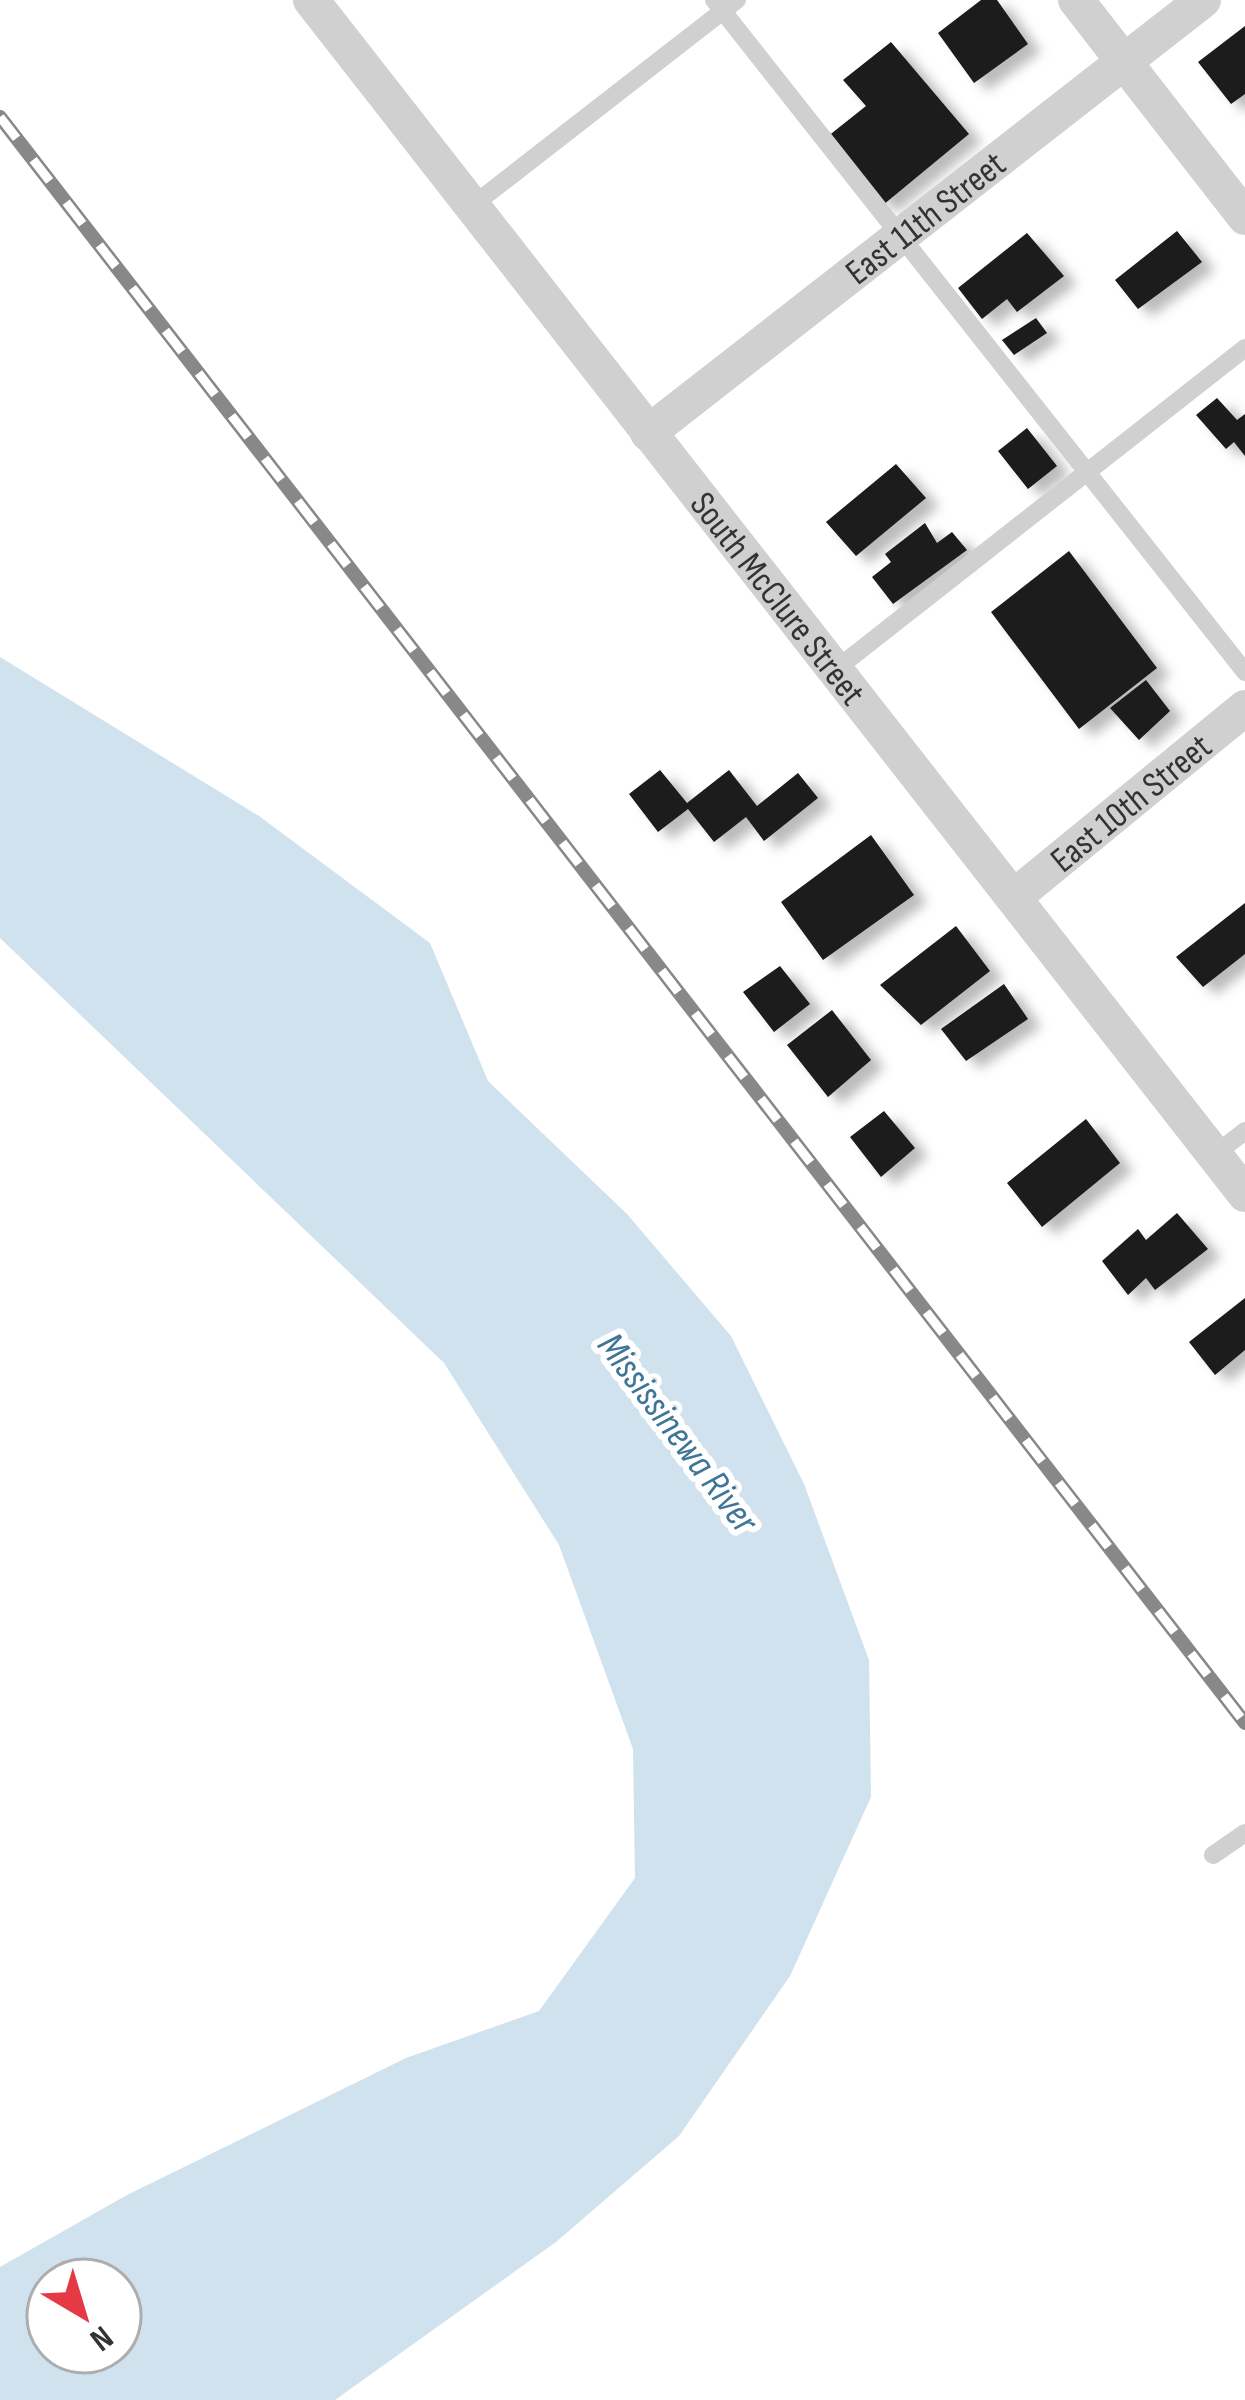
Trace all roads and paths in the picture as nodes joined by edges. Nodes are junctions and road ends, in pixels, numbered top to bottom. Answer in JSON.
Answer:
{"nodes":[{"id":1,"x":311,"y":0,"type":"edge"},
{"id":2,"x":1076,"y":0,"type":"edge"},
{"id":3,"x":1203,"y":0,"type":"edge"},
{"id":4,"x":724,"y":4,"type":"edge"},
{"id":5,"x":1124,"y":62,"type":"junction"},
{"id":6,"x":472,"y":206,"type":"junction"},
{"id":7,"x":1245,"y":217,"type":"edge"},
{"id":8,"x":899,"y":238,"type":"junction"},
{"id":9,"x":1245,"y":348,"type":"edge"},
{"id":10,"x":648,"y":433,"type":"junction"},
{"id":11,"x":1086,"y":473,"type":"junction"},
{"id":12,"x":835,"y":670,"type":"junction"},
{"id":13,"x":1245,"y":673,"type":"edge"},
{"id":14,"x":1245,"y":708,"type":"edge"},
{"id":15,"x":1013,"y":897,"type":"junction"},
{"id":16,"x":1245,"y":1130,"type":"edge"},
{"id":17,"x":1214,"y":1155,"type":"junction"},
{"id":18,"x":1245,"y":1194,"type":"edge"},
{"id":19,"x":1245,"y":1833,"type":"edge"},
{"id":20,"x":1213,"y":1855,"type":"dead end"}],
"edges":[{"from":1,"to":6,"type":"street","name":"South McClure Street"},
{"from":2,"to":5,"type":"street"},
{"from":3,"to":5,"type":"street","name":"East 11th Street"},
{"from":4,"to":6,"type":"lane"},
{"from":4,"to":8,"type":"lane"},
{"from":5,"to":7,"type":"street"},
{"from":5,"to":8,"type":"street","name":"East 11th Street"},
{"from":6,"to":10,"type":"street","name":"South McClure Street"},
{"from":8,"to":10,"type":"street","name":"East 11th Street"},
{"from":8,"to":11,"type":"lane"},
{"from":9,"to":11,"type":"lane"},
{"from":10,"to":12,"type":"street","name":"South McClure Street"},
{"from":11,"to":12,"type":"lane"},
{"from":11,"to":13,"type":"lane"},
{"from":12,"to":15,"type":"street","name":"South McClure Street"},
{"from":14,"to":15,"type":"street","name":"East 10th Street"},
{"from":15,"to":17,"type":"street","name":"South McClure Street"},
{"from":16,"to":17,"type":"lane"},
{"from":17,"to":18,"type":"street","name":"South McClure Street"},
{"from":19,"to":20,"type":"lane"}]}
